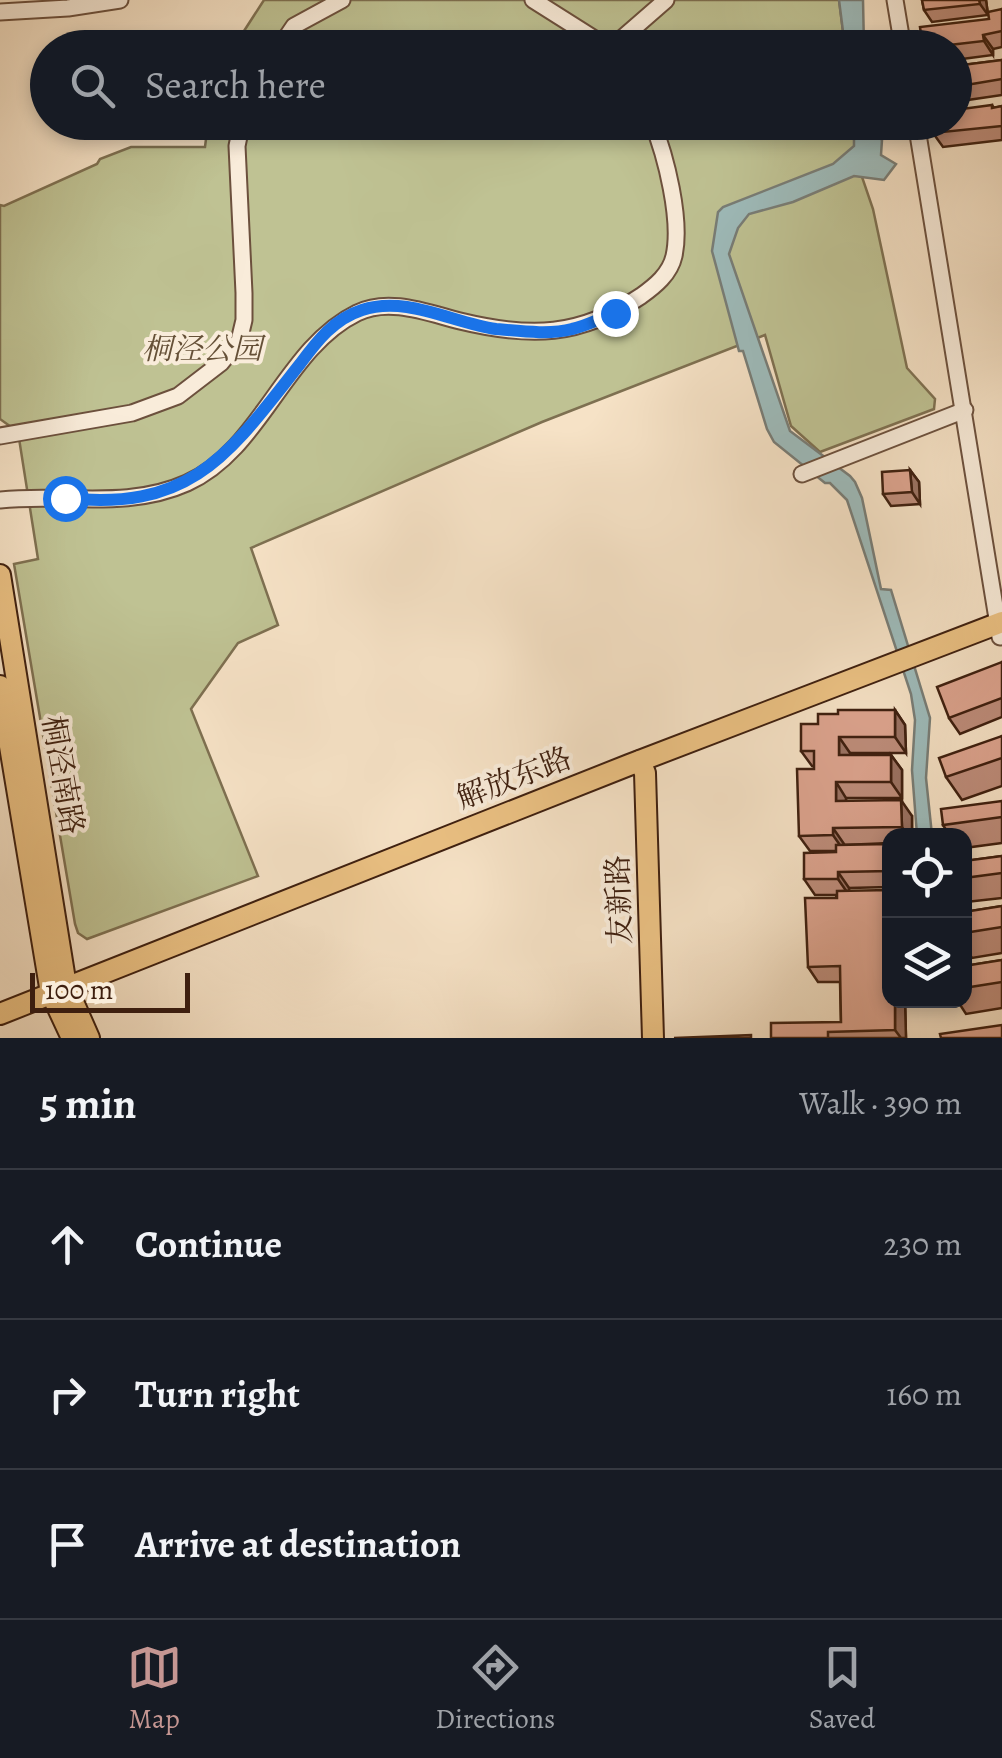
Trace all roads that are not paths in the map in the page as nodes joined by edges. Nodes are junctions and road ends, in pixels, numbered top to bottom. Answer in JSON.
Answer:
{"nodes":[{"id":1,"x":120,"y":0,"type":"edge"},
{"id":2,"x":342,"y":0,"type":"edge"},
{"id":3,"x":533,"y":0,"type":"edge"},
{"id":4,"x":666,"y":0,"type":"edge"},
{"id":5,"x":895,"y":0,"type":"edge"},
{"id":6,"x":0,"y":12,"type":"edge"},
{"id":7,"x":291,"y":30,"type":"edge"},
{"id":8,"x":581,"y":30,"type":"edge"},
{"id":9,"x":631,"y":30,"type":"edge"},
{"id":10,"x":900,"y":30,"type":"edge"},
{"id":11,"x":238,"y":140,"type":"edge"},
{"id":12,"x":657,"y":140,"type":"edge"},
{"id":13,"x":919,"y":140,"type":"edge"},
{"id":14,"x":965,"y":410,"type":"junction"},
{"id":15,"x":0,"y":436,"type":"edge"},
{"id":16,"x":802,"y":474,"type":"dead end"},
{"id":17,"x":0,"y":500,"type":"edge"},
{"id":18,"x":0,"y":575,"type":"edge"},
{"id":19,"x":1000,"y":630,"type":"edge"},
{"id":20,"x":0,"y":686,"type":"edge"},
{"id":21,"x":637,"y":769,"type":"junction"},
{"id":22,"x":9,"y":805,"type":"edge"},
{"id":23,"x":60,"y":996,"type":"junction"},
{"id":24,"x":0,"y":1014,"type":"edge"},
{"id":25,"x":0,"y":1028,"type":"edge"},
{"id":26,"x":72,"y":1038,"type":"edge"},
{"id":27,"x":90,"y":1038,"type":"edge"},
{"id":28,"x":642,"y":1038,"type":"edge"},
{"id":29,"x":653,"y":1038,"type":"edge"}],
"edges":[{"from":1,"to":6,"type":"street"},
{"from":2,"to":7,"type":"street"},
{"from":3,"to":8,"type":"street"},
{"from":4,"to":9,"type":"street"},
{"from":5,"to":10,"type":"street"},
{"from":11,"to":15,"type":"street"},
{"from":12,"to":17,"type":"street"},
{"from":13,"to":14,"type":"street"},
{"from":14,"to":16,"type":"street"},
{"from":14,"to":19,"type":"street"},
{"from":18,"to":23,"type":"main road","name":"桐泾南路"},
{"from":19,"to":21,"type":"main road","name":"解放东路"},
{"from":20,"to":22,"type":"main road","name":"桐泾南路"},
{"from":21,"to":23,"type":"main road","name":"解放东路"},
{"from":21,"to":28,"type":"main road","name":"友新路"},
{"from":21,"to":29,"type":"main road","name":"友新路"},
{"from":22,"to":23,"type":"main road","name":"桐泾南路"},
{"from":23,"to":24,"type":"main road"},
{"from":23,"to":25,"type":"main road"},
{"from":23,"to":26,"type":"main road"},
{"from":23,"to":27,"type":"main road"}]}
